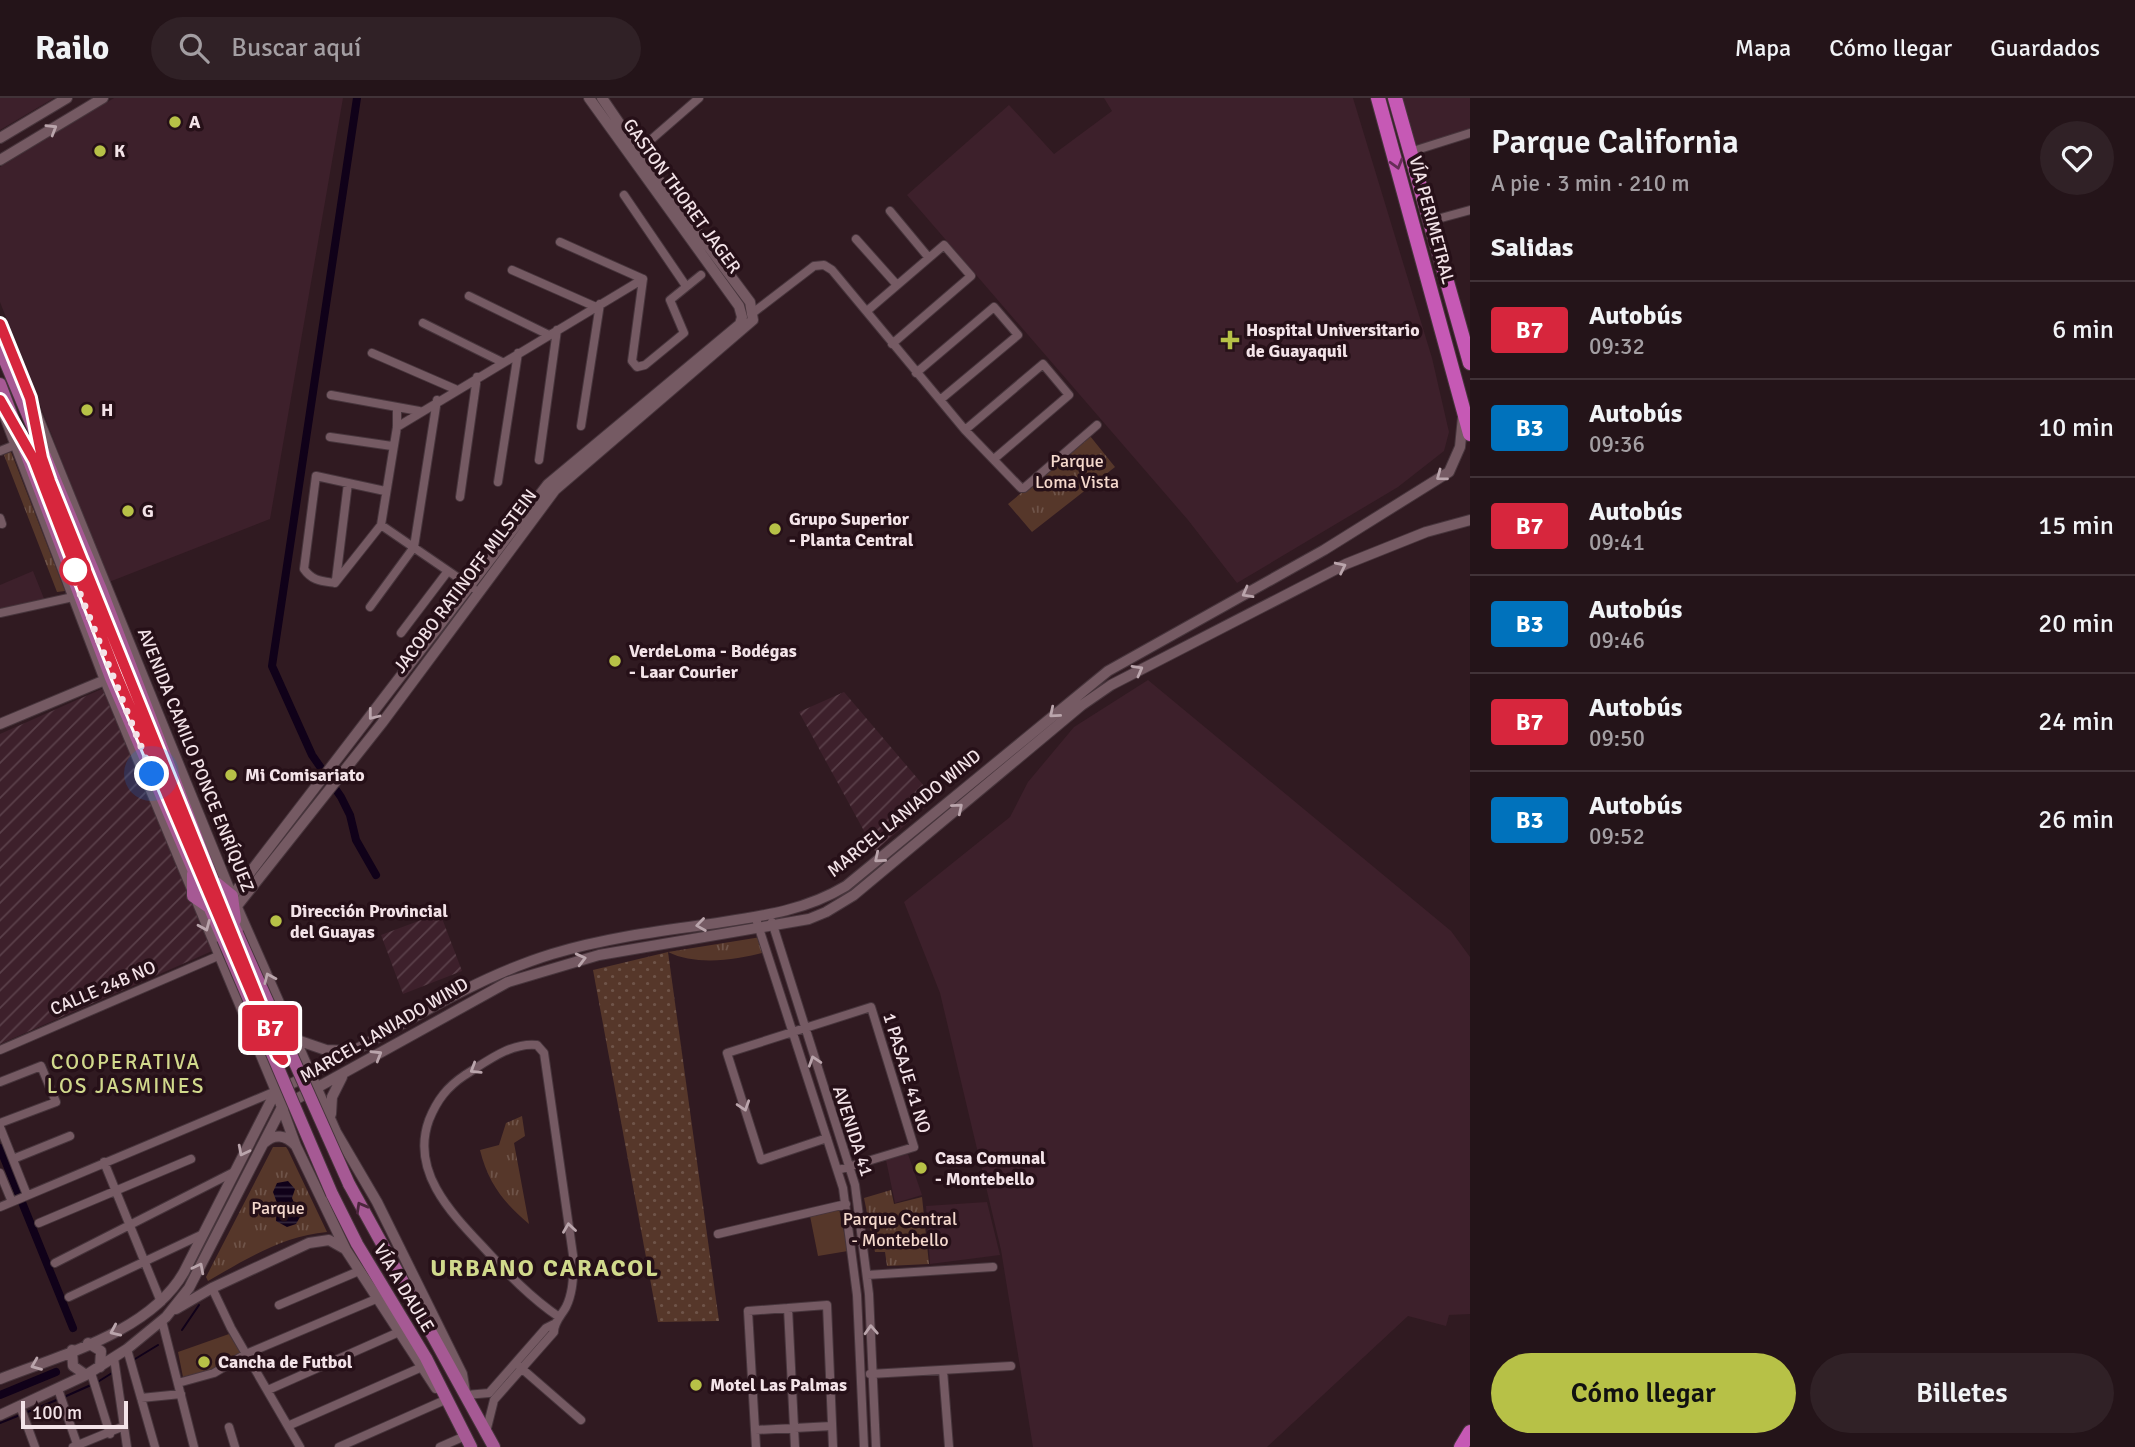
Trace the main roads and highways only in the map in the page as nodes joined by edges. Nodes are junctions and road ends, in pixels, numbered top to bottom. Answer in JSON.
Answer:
{"nodes":[{"id":1,"x":66,"y":98,"type":"edge"},
{"id":2,"x":103,"y":98,"type":"edge"},
{"id":3,"x":589,"y":98,"type":"edge"},
{"id":4,"x":602,"y":98,"type":"edge"},
{"id":5,"x":1378,"y":98,"type":"edge"},
{"id":6,"x":1395,"y":98,"type":"edge"},
{"id":7,"x":0,"y":138,"type":"edge"},
{"id":8,"x":0,"y":160,"type":"edge"},
{"id":9,"x":680,"y":216,"type":"junction"},
{"id":10,"x":754,"y":312,"type":"joint"},
{"id":11,"x":742,"y":317,"type":"joint"},
{"id":12,"x":0,"y":324,"type":"edge"},
{"id":13,"x":0,"y":349,"type":"edge"},
{"id":14,"x":1470,"y":363,"type":"edge"},
{"id":15,"x":0,"y":384,"type":"edge"},
{"id":16,"x":30,"y":398,"type":"junction"},
{"id":17,"x":655,"y":400,"type":"junction"},
{"id":18,"x":0,"y":402,"type":"edge"},
{"id":19,"x":1464,"y":415,"type":"junction"},
{"id":20,"x":1470,"y":434,"type":"edge"},
{"id":21,"x":19,"y":439,"type":"junction"},
{"id":22,"x":41,"y":443,"type":"junction"},
{"id":23,"x":23,"y":464,"type":"joint"},
{"id":24,"x":51,"y":468,"type":"junction"},
{"id":25,"x":63,"y":479,"type":"junction"},
{"id":26,"x":63,"y":497,"type":"junction"},
{"id":27,"x":1470,"y":520,"type":"edge"},
{"id":28,"x":79,"y":601,"type":"junction"},
{"id":29,"x":108,"y":679,"type":"junction"},
{"id":30,"x":0,"y":724,"type":"edge"},
{"id":31,"x":193,"y":870,"type":"junction"},
{"id":32,"x":213,"y":880,"type":"junction"},
{"id":33,"x":193,"y":895,"type":"junction"},
{"id":34,"x":234,"y":901,"type":"junction"},
{"id":35,"x":209,"y":907,"type":"junction"},
{"id":36,"x":772,"y":920,"type":"junction"},
{"id":37,"x":757,"y":923,"type":"junction"},
{"id":38,"x":236,"y":932,"type":"junction"},
{"id":39,"x":297,"y":1040,"type":"junction"},
{"id":40,"x":358,"y":1050,"type":"junction"},
{"id":41,"x":312,"y":1075,"type":"junction"},
{"id":42,"x":343,"y":1075,"type":"junction"},
{"id":43,"x":317,"y":1089,"type":"junction"},
{"id":44,"x":276,"y":1091,"type":"junction"},
{"id":45,"x":282,"y":1107,"type":"junction"},
{"id":46,"x":332,"y":1120,"type":"junction"},
{"id":47,"x":337,"y":1132,"type":"junction"},
{"id":48,"x":262,"y":1145,"type":"junction"},
{"id":49,"x":296,"y":1146,"type":"junction"},
{"id":50,"x":349,"y":1184,"type":"joint"},
{"id":51,"x":377,"y":1202,"type":"joint"},
{"id":52,"x":346,"y":1250,"type":"junction"},
{"id":53,"x":167,"y":1316,"type":"junction"},
{"id":54,"x":88,"y":1343,"type":"junction"},
{"id":55,"x":72,"y":1350,"type":"junction"},
{"id":56,"x":92,"y":1371,"type":"junction"},
{"id":57,"x":0,"y":1380,"type":"edge"},
{"id":58,"x":466,"y":1395,"type":"junction"},
{"id":59,"x":445,"y":1401,"type":"junction"},
{"id":60,"x":0,"y":1415,"type":"edge"},
{"id":61,"x":1470,"y":1432,"type":"edge"},
{"id":62,"x":468,"y":1442,"type":"edge"},
{"id":63,"x":494,"y":1447,"type":"edge"},
{"id":64,"x":1461,"y":1447,"type":"edge"}],
"edges":[{"from":1,"to":7,"type":"main road"},
{"from":8,"to":2,"type":"main road","one_way":true},
{"from":3,"to":9,"type":"main road","name":"GASTON THORET JAGER"},
{"from":4,"to":9,"type":"main road","name":"GASTON THORET JAGER"},
{"from":5,"to":19,"type":"highway","name":"VÍA PERIMETRAL","one_way":true},
{"from":6,"to":14,"type":"highway","name":"VÍA PERIMETRAL"},
{"from":9,"to":10,"type":"main road","name":"GASTON THORET JAGER"},
{"from":9,"to":11,"type":"main road","name":"GASTON THORET JAGER"},
{"from":10,"to":17,"type":"main road","name":"JACOBO RATINOFF MILSTEIN"},
{"from":11,"to":17,"type":"main road","name":"JACOBO RATINOFF MILSTEIN"},
{"from":12,"to":16,"type":"main road","name":"AVENIDA CAMILO PONCE ENRÍQUEZ"},
{"from":13,"to":22,"type":"main road","name":"AVENIDA CAMILO PONCE ENRÍQUEZ"},
{"from":15,"to":21,"type":"main road"},
{"from":16,"to":22,"type":"main road"},
{"from":16,"to":25,"type":"main road","name":"AVENIDA CAMILO PONCE ENRÍQUEZ"},
{"from":17,"to":34,"type":"main road","name":"JACOBO RATINOFF MILSTEIN"},
{"from":17,"to":34,"type":"main road","name":"JACOBO RATINOFF MILSTEIN","one_way":true},
{"from":18,"to":21,"type":"main road"},
{"from":19,"to":20,"type":"highway","name":"VÍA PERIMETRAL"},
{"from":19,"to":36,"type":"main road","name":"MARCEL LANIADO WIND","one_way":true},
{"from":21,"to":23,"type":"main road"},
{"from":21,"to":28,"type":"main road"},
{"from":22,"to":24,"type":"main road","name":"AVENIDA CAMILO PONCE ENRÍQUEZ"},
{"from":23,"to":28,"type":"main road"},
{"from":24,"to":25,"type":"main road"},
{"from":24,"to":26,"type":"main road","name":"AVENIDA CAMILO PONCE ENRÍQUEZ"},
{"from":25,"to":26,"type":"main road"},
{"from":25,"to":34,"type":"main road","name":"AVENIDA CAMILO PONCE ENRÍQUEZ"},
{"from":26,"to":32,"type":"main road","name":"AVENIDA CAMILO PONCE ENRÍQUEZ"},
{"from":36,"to":27,"type":"main road","name":"MARCEL LANIADO WIND","one_way":true},
{"from":28,"to":29,"type":"main road"},
{"from":29,"to":30,"type":"main road"},
{"from":29,"to":31,"type":"main road"},
{"from":29,"to":33,"type":"main road"},
{"from":31,"to":33,"type":"main road"},
{"from":31,"to":35,"type":"main road"},
{"from":32,"to":34,"type":"main road"},
{"from":32,"to":38,"type":"main road","name":"AVENIDA CAMILO PONCE ENRÍQUEZ"},
{"from":33,"to":35,"type":"main road"},
{"from":33,"to":44,"type":"main road","one_way":true},
{"from":34,"to":38,"type":"main road"},
{"from":39,"to":34,"type":"main road","name":"AVENIDA CAMILO PONCE ENRÍQUEZ","one_way":true},
{"from":35,"to":59,"type":"main road","name":"VÍA A DAULE","bridge":true},
{"from":36,"to":37,"type":"main road","name":"MARCEL LANIADO WIND"},
{"from":37,"to":40,"type":"main road","name":"MARCEL LANIADO WIND","one_way":true},
{"from":42,"to":37,"type":"main road","name":"MARCEL LANIADO WIND","one_way":true},
{"from":38,"to":50,"type":"main road","name":"AVENIDA CAMILO PONCE ENRÍQUEZ","bridge":true},
{"from":39,"to":40,"type":"main road"},
{"from":39,"to":41,"type":"main road","name":"AVENIDA CAMILO PONCE ENRÍQUEZ"},
{"from":40,"to":41,"type":"main road","name":"MARCEL LANIADO WIND"},
{"from":41,"to":43,"type":"main road","name":"AVENIDA CAMILO PONCE ENRÍQUEZ"},
{"from":41,"to":44,"type":"main road","name":"MARCEL LANIADO WIND"},
{"from":42,"to":43,"type":"main road","name":"MARCEL LANIADO WIND"},
{"from":42,"to":46,"type":"main road"},
{"from":43,"to":45,"type":"main road","name":"MARCEL LANIADO WIND"},
{"from":43,"to":46,"type":"main road","name":"AVENIDA CAMILO PONCE ENRÍQUEZ"},
{"from":44,"to":45,"type":"main road"},
{"from":44,"to":54,"type":"main road","one_way":true},
{"from":45,"to":48,"type":"main road"},
{"from":45,"to":49,"type":"main road"},
{"from":46,"to":47,"type":"main road","name":"AVENIDA CAMILO PONCE ENRÍQUEZ"},
{"from":47,"to":49,"type":"main road"},
{"from":47,"to":51,"type":"main road","name":"AVENIDA CAMILO PONCE ENRÍQUEZ"},
{"from":48,"to":49,"type":"main road"},
{"from":53,"to":48,"type":"main road","one_way":true},
{"from":49,"to":52,"type":"main road"},
{"from":58,"to":50,"type":"main road","name":"VÍA A DAULE","one_way":true},
{"from":51,"to":58,"type":"main road","name":"VÍA A DAULE"},
{"from":52,"to":53,"type":"main road"},
{"from":52,"to":59,"type":"main road","name":"VÍA A DAULE"},
{"from":53,"to":56,"type":"main road"},
{"from":54,"to":55,"type":"main road"},
{"from":54,"to":56,"type":"main road"},
{"from":55,"to":56,"type":"main road"},
{"from":55,"to":57,"type":"main road","one_way":true},
{"from":56,"to":60,"type":"main road"},
{"from":58,"to":63,"type":"main road","name":"VÍA A DAULE"},
{"from":59,"to":62,"type":"main road","name":"VÍA A DAULE"},
{"from":61,"to":64,"type":"highway"}]}
